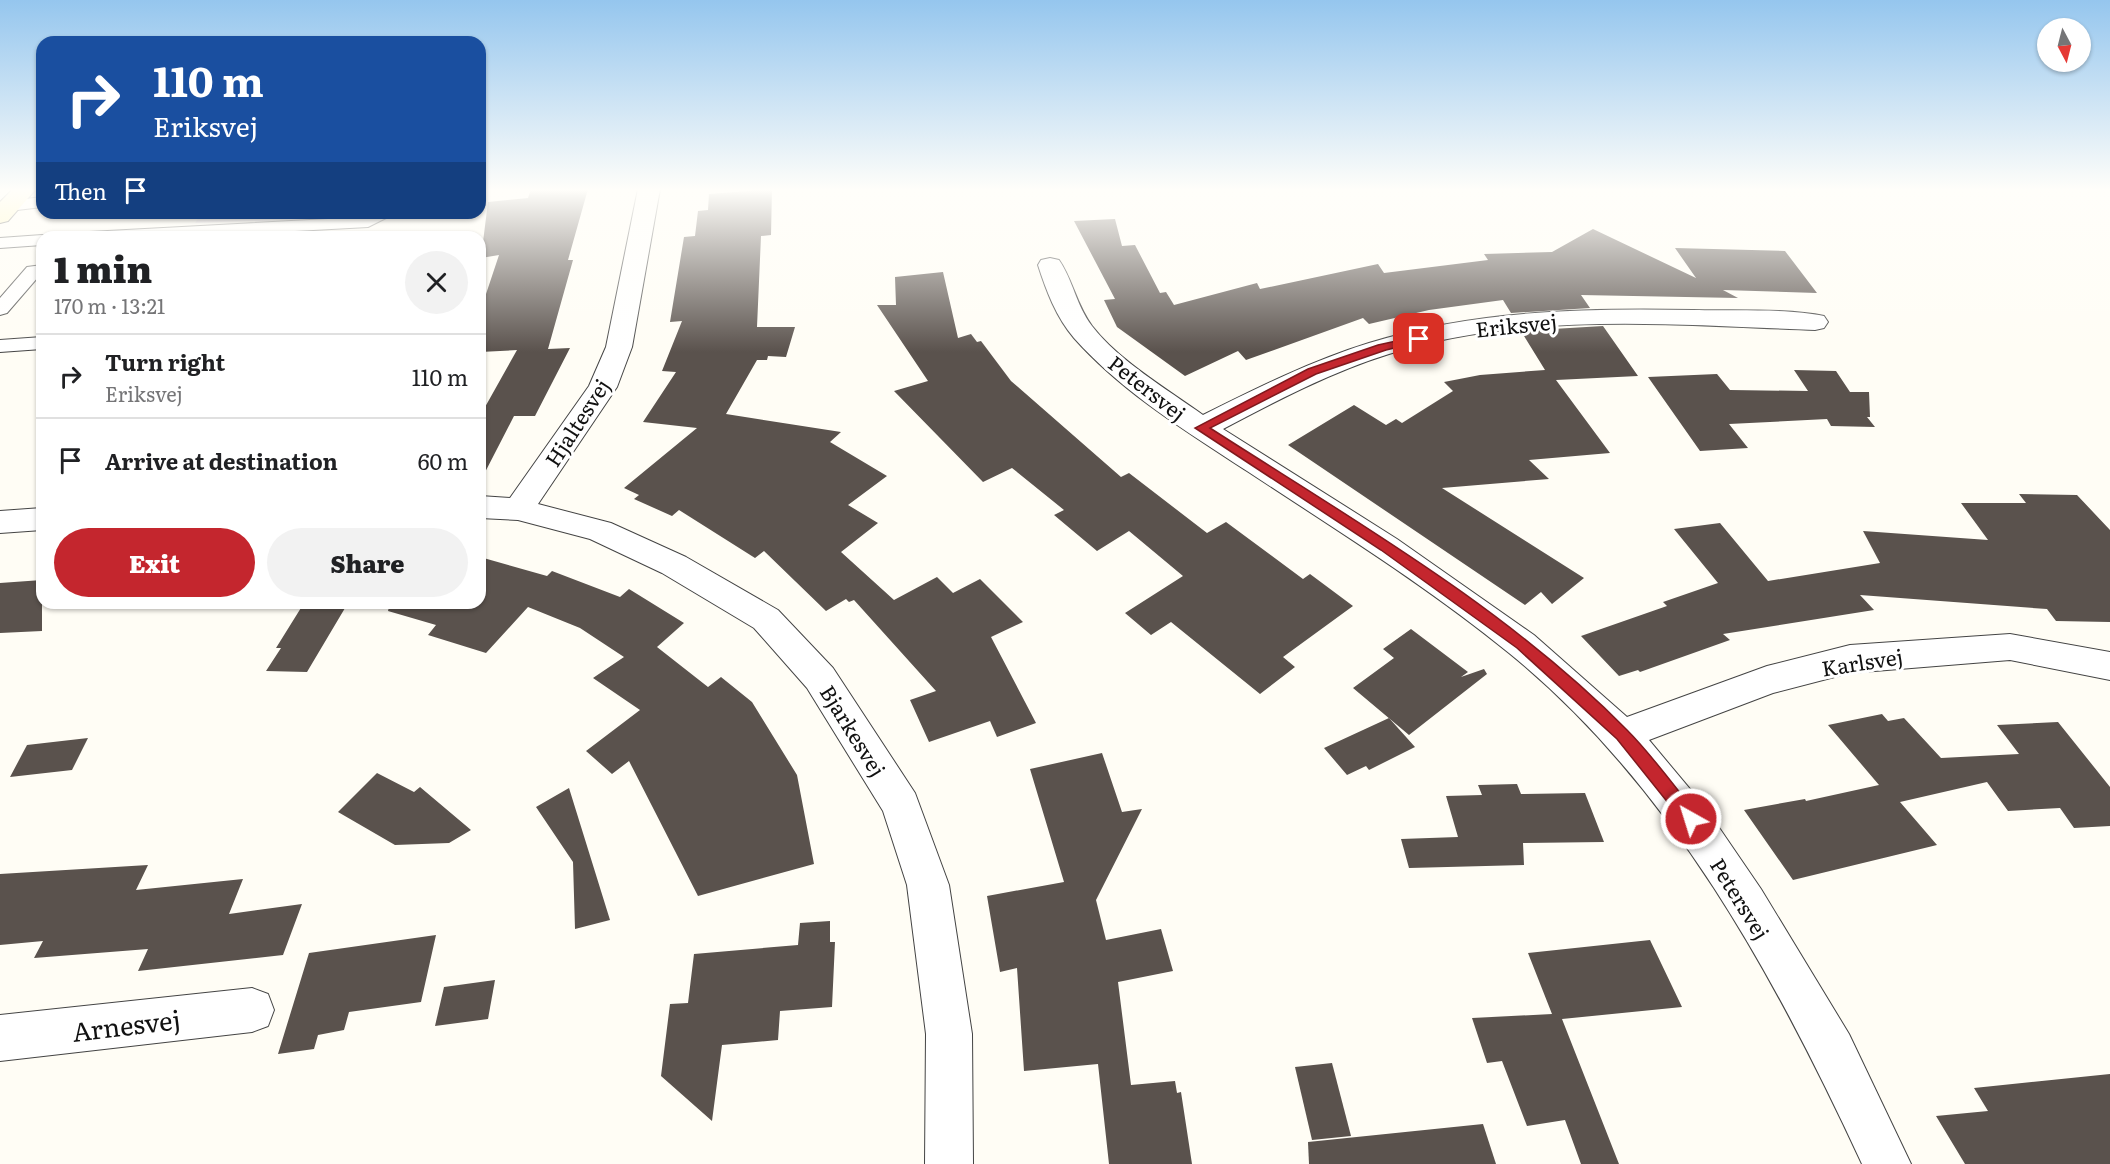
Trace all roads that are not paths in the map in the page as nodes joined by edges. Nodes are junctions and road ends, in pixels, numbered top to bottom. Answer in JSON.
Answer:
{"nodes":[{"id":1,"x":638,"y":243,"type":"edge"},
{"id":2,"x":1050,"y":265,"type":"dead end"},
{"id":3,"x":36,"y":271,"type":"edge"},
{"id":4,"x":0,"y":309,"type":"edge"},
{"id":5,"x":1815,"y":322,"type":"dead end"},
{"id":6,"x":36,"y":343,"type":"edge"},
{"id":7,"x":0,"y":346,"type":"edge"},
{"id":8,"x":1201,"y":428,"type":"junction"},
{"id":9,"x":486,"y":507,"type":"edge"},
{"id":10,"x":518,"y":509,"type":"junction"},
{"id":11,"x":36,"y":519,"type":"edge"},
{"id":12,"x":0,"y":522,"type":"edge"},
{"id":13,"x":2110,"y":666,"type":"edge"},
{"id":14,"x":1622,"y":735,"type":"junction"},
{"id":15,"x":252,"y":1010,"type":"dead end"},
{"id":16,"x":0,"y":1038,"type":"edge"},
{"id":17,"x":949,"y":1164,"type":"edge"},
{"id":18,"x":1887,"y":1164,"type":"edge"}],
"edges":[{"from":1,"to":10,"type":"street","name":"Hjaltesvej"},
{"from":2,"to":8,"type":"street","name":"Petersvej"},
{"from":3,"to":4,"type":"lane"},
{"from":5,"to":8,"type":"street","name":"Eriksvej"},
{"from":6,"to":7,"type":"lane"},
{"from":8,"to":14,"type":"street","name":"Petersvej"},
{"from":9,"to":10,"type":"street","name":"Bjarkesvej"},
{"from":10,"to":17,"type":"street","name":"Bjarkesvej"},
{"from":11,"to":12,"type":"street"},
{"from":13,"to":14,"type":"street","name":"Karlsvej"},
{"from":14,"to":18,"type":"street","name":"Petersvej"},
{"from":15,"to":16,"type":"street","name":"Arnesvej"}]}
